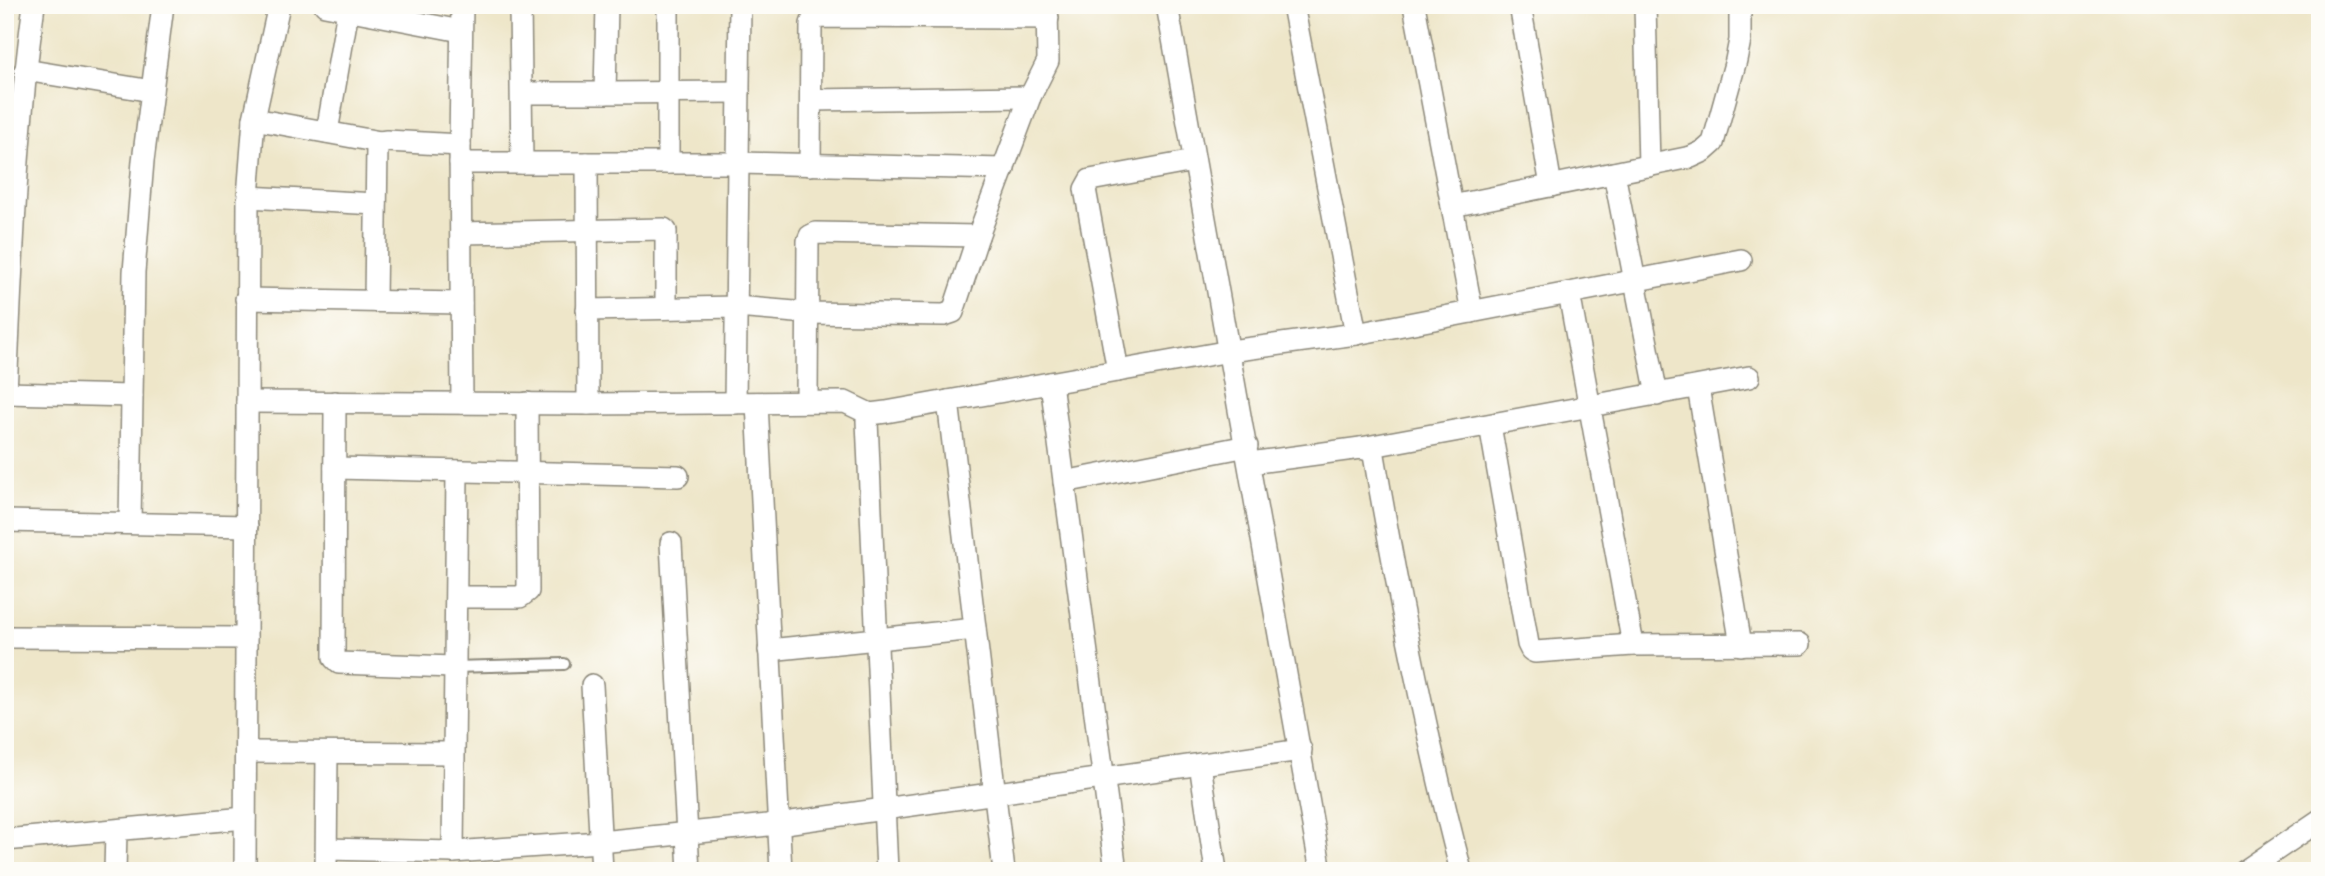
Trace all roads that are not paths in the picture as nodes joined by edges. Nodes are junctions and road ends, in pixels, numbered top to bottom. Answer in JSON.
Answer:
{"nodes":[{"id":1,"x":34,"y":5,"type":"edge"},
{"id":2,"x":163,"y":5,"type":"edge"},
{"id":3,"x":279,"y":5,"type":"edge"},
{"id":4,"x":325,"y":5,"type":"edge"},
{"id":5,"x":461,"y":5,"type":"edge"},
{"id":6,"x":520,"y":5,"type":"edge"},
{"id":7,"x":607,"y":5,"type":"edge"},
{"id":8,"x":668,"y":5,"type":"edge"},
{"id":9,"x":740,"y":5,"type":"edge"},
{"id":10,"x":1167,"y":5,"type":"edge"},
{"id":11,"x":1293,"y":5,"type":"edge"},
{"id":12,"x":1414,"y":5,"type":"edge"},
{"id":13,"x":1520,"y":5,"type":"edge"},
{"id":14,"x":1644,"y":5,"type":"edge"},
{"id":15,"x":1740,"y":5,"type":"edge"},
{"id":16,"x":348,"y":10,"type":"junction"},
{"id":17,"x":1048,"y":12,"type":"edge"},
{"id":18,"x":461,"y":31,"type":"junction"},
{"id":19,"x":25,"y":70,"type":"junction"},
{"id":20,"x":152,"y":91,"type":"junction"},
{"id":21,"x":668,"y":92,"type":"junction"},
{"id":22,"x":739,"y":92,"type":"junction"},
{"id":23,"x":522,"y":93,"type":"junction"},
{"id":24,"x":605,"y":93,"type":"junction"},
{"id":25,"x":1030,"y":97,"type":"junction"},
{"id":26,"x":811,"y":100,"type":"junction"},
{"id":27,"x":254,"y":119,"type":"junction"},
{"id":28,"x":327,"y":132,"type":"junction"},
{"id":29,"x":380,"y":142,"type":"junction"},
{"id":30,"x":460,"y":154,"type":"junction"},
{"id":31,"x":1194,"y":162,"type":"junction"},
{"id":32,"x":522,"y":163,"type":"junction"},
{"id":33,"x":587,"y":163,"type":"junction"},
{"id":34,"x":668,"y":163,"type":"junction"},
{"id":35,"x":738,"y":163,"type":"junction"},
{"id":36,"x":810,"y":165,"type":"junction"},
{"id":37,"x":1648,"y":166,"type":"junction"},
{"id":38,"x":1004,"y":169,"type":"junction"},
{"id":39,"x":1614,"y":173,"type":"junction"},
{"id":40,"x":10,"y":178,"type":"edge"},
{"id":41,"x":1550,"y":186,"type":"junction"},
{"id":42,"x":248,"y":197,"type":"junction"},
{"id":43,"x":376,"y":204,"type":"junction"},
{"id":44,"x":1452,"y":206,"type":"junction"},
{"id":45,"x":587,"y":230,"type":"junction"},
{"id":46,"x":460,"y":233,"type":"junction"},
{"id":47,"x":978,"y":236,"type":"junction"},
{"id":48,"x":1741,"y":260,"type":"dead end"},
{"id":49,"x":1634,"y":281,"type":"junction"},
{"id":50,"x":1569,"y":293,"type":"junction"},
{"id":51,"x":246,"y":299,"type":"junction"},
{"id":52,"x":375,"y":301,"type":"junction"},
{"id":53,"x":461,"y":303,"type":"junction"},
{"id":54,"x":736,"y":307,"type":"junction"},
{"id":55,"x":666,"y":308,"type":"junction"},
{"id":56,"x":587,"y":310,"type":"junction"},
{"id":57,"x":1472,"y":312,"type":"junction"},
{"id":58,"x":807,"y":313,"type":"junction"},
{"id":59,"x":1356,"y":334,"type":"junction"},
{"id":60,"x":1230,"y":351,"type":"junction"},
{"id":61,"x":1118,"y":371,"type":"junction"},
{"id":62,"x":1749,"y":377,"type":"dead end"},
{"id":63,"x":1051,"y":383,"type":"junction"},
{"id":64,"x":1698,"y":387,"type":"junction"},
{"id":65,"x":6,"y":393,"type":"edge"},
{"id":66,"x":1657,"y":395,"type":"junction"},
{"id":67,"x":132,"y":396,"type":"junction"},
{"id":68,"x":807,"y":401,"type":"junction"},
{"id":69,"x":948,"y":401,"type":"junction"},
{"id":70,"x":247,"y":402,"type":"junction"},
{"id":71,"x":335,"y":402,"type":"junction"},
{"id":72,"x":462,"y":402,"type":"junction"},
{"id":73,"x":527,"y":403,"type":"junction"},
{"id":74,"x":735,"y":403,"type":"junction"},
{"id":75,"x":757,"y":403,"type":"junction"},
{"id":76,"x":588,"y":404,"type":"junction"},
{"id":77,"x":1589,"y":408,"type":"junction"},
{"id":78,"x":864,"y":410,"type":"junction"},
{"id":79,"x":1490,"y":425,"type":"junction"},
{"id":80,"x":1361,"y":448,"type":"junction"},
{"id":81,"x":1248,"y":454,"type":"junction"},
{"id":82,"x":335,"y":468,"type":"junction"},
{"id":83,"x":457,"y":472,"type":"junction"},
{"id":84,"x":527,"y":473,"type":"junction"},
{"id":85,"x":678,"y":476,"type":"dead end"},
{"id":86,"x":1064,"y":482,"type":"junction"},
{"id":87,"x":5,"y":521,"type":"edge"},
{"id":88,"x":130,"y":523,"type":"junction"},
{"id":89,"x":247,"y":526,"type":"junction"},
{"id":90,"x":671,"y":543,"type":"dead end"},
{"id":91,"x":457,"y":597,"type":"junction"},
{"id":92,"x":975,"y":629,"type":"junction"},
{"id":93,"x":5,"y":637,"type":"edge"},
{"id":94,"x":246,"y":638,"type":"junction"},
{"id":95,"x":876,"y":638,"type":"junction"},
{"id":96,"x":1800,"y":644,"type":"dead end"},
{"id":97,"x":1633,"y":645,"type":"junction"},
{"id":98,"x":1741,"y":645,"type":"junction"},
{"id":99,"x":769,"y":650,"type":"junction"},
{"id":100,"x":564,"y":664,"type":"dead end"},
{"id":101,"x":453,"y":667,"type":"junction"},
{"id":102,"x":592,"y":685,"type":"dead end"},
{"id":103,"x":1301,"y":750,"type":"junction"},
{"id":104,"x":246,"y":752,"type":"junction"},
{"id":105,"x":453,"y":752,"type":"junction"},
{"id":106,"x":327,"y":753,"type":"junction"},
{"id":107,"x":1200,"y":764,"type":"junction"},
{"id":108,"x":1103,"y":778,"type":"junction"},
{"id":109,"x":995,"y":794,"type":"junction"},
{"id":110,"x":883,"y":809,"type":"junction"},
{"id":111,"x":245,"y":818,"type":"junction"},
{"id":112,"x":2320,"y":820,"type":"edge"},
{"id":113,"x":778,"y":824,"type":"junction"},
{"id":114,"x":116,"y":831,"type":"junction"},
{"id":115,"x":686,"y":834,"type":"junction"},
{"id":116,"x":5,"y":840,"type":"edge"},
{"id":117,"x":600,"y":842,"type":"junction"},
{"id":118,"x":327,"y":849,"type":"junction"},
{"id":119,"x":453,"y":852,"type":"junction"},
{"id":120,"x":115,"y":871,"type":"edge"},
{"id":121,"x":245,"y":871,"type":"edge"},
{"id":122,"x":327,"y":871,"type":"edge"},
{"id":123,"x":602,"y":871,"type":"edge"},
{"id":124,"x":689,"y":871,"type":"edge"},
{"id":125,"x":781,"y":871,"type":"edge"},
{"id":126,"x":887,"y":871,"type":"edge"},
{"id":127,"x":1004,"y":871,"type":"edge"},
{"id":128,"x":1116,"y":871,"type":"edge"},
{"id":129,"x":1216,"y":871,"type":"edge"},
{"id":130,"x":1321,"y":871,"type":"edge"},
{"id":131,"x":1461,"y":871,"type":"edge"},
{"id":132,"x":2245,"y":871,"type":"edge"}],
"edges":[{"from":1,"to":19,"type":"street"},
{"from":2,"to":20,"type":"street"},
{"from":3,"to":27,"type":"street"},
{"from":4,"to":16,"type":"street"},
{"from":5,"to":18,"type":"street"},
{"from":6,"to":23,"type":"street"},
{"from":7,"to":24,"type":"street"},
{"from":8,"to":21,"type":"street"},
{"from":9,"to":22,"type":"street"},
{"from":10,"to":31,"type":"street"},
{"from":11,"to":59,"type":"street"},
{"from":12,"to":44,"type":"street"},
{"from":13,"to":41,"type":"street"},
{"from":14,"to":37,"type":"street"},
{"from":15,"to":37,"type":"street"},
{"from":16,"to":18,"type":"street"},
{"from":16,"to":28,"type":"street"},
{"from":17,"to":25,"type":"street"},
{"from":17,"to":26,"type":"street"},
{"from":18,"to":30,"type":"street"},
{"from":19,"to":20,"type":"street"},
{"from":19,"to":40,"type":"street"},
{"from":20,"to":67,"type":"street"},
{"from":21,"to":22,"type":"street"},
{"from":21,"to":24,"type":"street"},
{"from":21,"to":34,"type":"street"},
{"from":22,"to":35,"type":"street"},
{"from":23,"to":24,"type":"street"},
{"from":23,"to":32,"type":"street"},
{"from":25,"to":26,"type":"street"},
{"from":25,"to":38,"type":"street"},
{"from":26,"to":36,"type":"street"},
{"from":27,"to":28,"type":"street"},
{"from":27,"to":42,"type":"street"},
{"from":28,"to":29,"type":"street"},
{"from":29,"to":30,"type":"street"},
{"from":29,"to":43,"type":"street"},
{"from":30,"to":32,"type":"street"},
{"from":30,"to":46,"type":"street"},
{"from":31,"to":60,"type":"street"},
{"from":31,"to":61,"type":"street"},
{"from":32,"to":33,"type":"street"},
{"from":33,"to":34,"type":"street"},
{"from":33,"to":45,"type":"street"},
{"from":34,"to":35,"type":"street"},
{"from":35,"to":36,"type":"street"},
{"from":35,"to":54,"type":"street"},
{"from":36,"to":38,"type":"street"},
{"from":37,"to":39,"type":"street"},
{"from":38,"to":47,"type":"street"},
{"from":39,"to":41,"type":"street"},
{"from":39,"to":49,"type":"street"},
{"from":40,"to":65,"type":"street"},
{"from":41,"to":44,"type":"street"},
{"from":42,"to":43,"type":"street"},
{"from":42,"to":51,"type":"street"},
{"from":43,"to":52,"type":"street"},
{"from":44,"to":57,"type":"street"},
{"from":45,"to":46,"type":"street"},
{"from":45,"to":55,"type":"street"},
{"from":45,"to":56,"type":"street"},
{"from":46,"to":53,"type":"street"},
{"from":47,"to":58,"type":"street"},
{"from":47,"to":58,"type":"street"},
{"from":48,"to":49,"type":"street"},
{"from":49,"to":50,"type":"street"},
{"from":49,"to":66,"type":"street"},
{"from":50,"to":57,"type":"street"},
{"from":50,"to":77,"type":"street"},
{"from":51,"to":52,"type":"street"},
{"from":51,"to":70,"type":"street"},
{"from":52,"to":53,"type":"street"},
{"from":53,"to":72,"type":"street"},
{"from":54,"to":55,"type":"street"},
{"from":54,"to":58,"type":"street"},
{"from":54,"to":74,"type":"street"},
{"from":55,"to":56,"type":"street"},
{"from":56,"to":76,"type":"street"},
{"from":57,"to":59,"type":"street"},
{"from":58,"to":68,"type":"street"},
{"from":59,"to":60,"type":"street"},
{"from":60,"to":61,"type":"street"},
{"from":60,"to":81,"type":"street"},
{"from":61,"to":63,"type":"street"},
{"from":62,"to":64,"type":"street"},
{"from":63,"to":69,"type":"street"},
{"from":63,"to":86,"type":"street"},
{"from":64,"to":66,"type":"street"},
{"from":64,"to":98,"type":"street"},
{"from":65,"to":67,"type":"street"},
{"from":66,"to":77,"type":"street"},
{"from":67,"to":88,"type":"street"},
{"from":68,"to":75,"type":"street"},
{"from":68,"to":78,"type":"street"},
{"from":69,"to":78,"type":"street"},
{"from":69,"to":92,"type":"street"},
{"from":70,"to":71,"type":"street"},
{"from":70,"to":89,"type":"street"},
{"from":71,"to":72,"type":"street"},
{"from":71,"to":82,"type":"street"},
{"from":72,"to":73,"type":"street"},
{"from":73,"to":76,"type":"street"},
{"from":73,"to":84,"type":"street"},
{"from":74,"to":75,"type":"street"},
{"from":74,"to":76,"type":"street"},
{"from":75,"to":99,"type":"street"},
{"from":77,"to":79,"type":"street"},
{"from":77,"to":97,"type":"street"},
{"from":78,"to":95,"type":"street"},
{"from":79,"to":80,"type":"street"},
{"from":79,"to":97,"type":"street"},
{"from":80,"to":81,"type":"street"},
{"from":80,"to":131,"type":"street"},
{"from":81,"to":86,"type":"street"},
{"from":81,"to":103,"type":"street"},
{"from":82,"to":83,"type":"street"},
{"from":82,"to":101,"type":"street"},
{"from":83,"to":84,"type":"street"},
{"from":83,"to":91,"type":"street"},
{"from":84,"to":85,"type":"street"},
{"from":84,"to":91,"type":"street"},
{"from":86,"to":108,"type":"street"},
{"from":87,"to":88,"type":"street"},
{"from":88,"to":89,"type":"street"},
{"from":89,"to":94,"type":"street"},
{"from":90,"to":115,"type":"street"},
{"from":91,"to":101,"type":"street"},
{"from":92,"to":95,"type":"street"},
{"from":92,"to":109,"type":"street"},
{"from":93,"to":94,"type":"street"},
{"from":94,"to":104,"type":"street"},
{"from":95,"to":99,"type":"street"},
{"from":95,"to":110,"type":"street"},
{"from":96,"to":98,"type":"street"},
{"from":97,"to":98,"type":"street"},
{"from":99,"to":113,"type":"street"},
{"from":100,"to":101,"type":"lane"},
{"from":101,"to":105,"type":"street"},
{"from":102,"to":117,"type":"street"},
{"from":103,"to":107,"type":"street"},
{"from":103,"to":130,"type":"street"},
{"from":104,"to":106,"type":"street"},
{"from":104,"to":111,"type":"street"},
{"from":105,"to":106,"type":"street"},
{"from":105,"to":119,"type":"street"},
{"from":106,"to":118,"type":"street"},
{"from":107,"to":108,"type":"street"},
{"from":107,"to":129,"type":"street"},
{"from":108,"to":109,"type":"street"},
{"from":108,"to":128,"type":"street"},
{"from":109,"to":110,"type":"street"},
{"from":109,"to":127,"type":"street"},
{"from":110,"to":113,"type":"street"},
{"from":110,"to":126,"type":"street"},
{"from":111,"to":114,"type":"street"},
{"from":111,"to":121,"type":"street"},
{"from":112,"to":132,"type":"street"},
{"from":113,"to":115,"type":"street"},
{"from":113,"to":125,"type":"street"},
{"from":114,"to":116,"type":"street"},
{"from":114,"to":120,"type":"street"},
{"from":115,"to":117,"type":"street"},
{"from":115,"to":124,"type":"street"},
{"from":117,"to":119,"type":"street"},
{"from":117,"to":123,"type":"street"},
{"from":118,"to":119,"type":"street"},
{"from":118,"to":122,"type":"street"}]}
